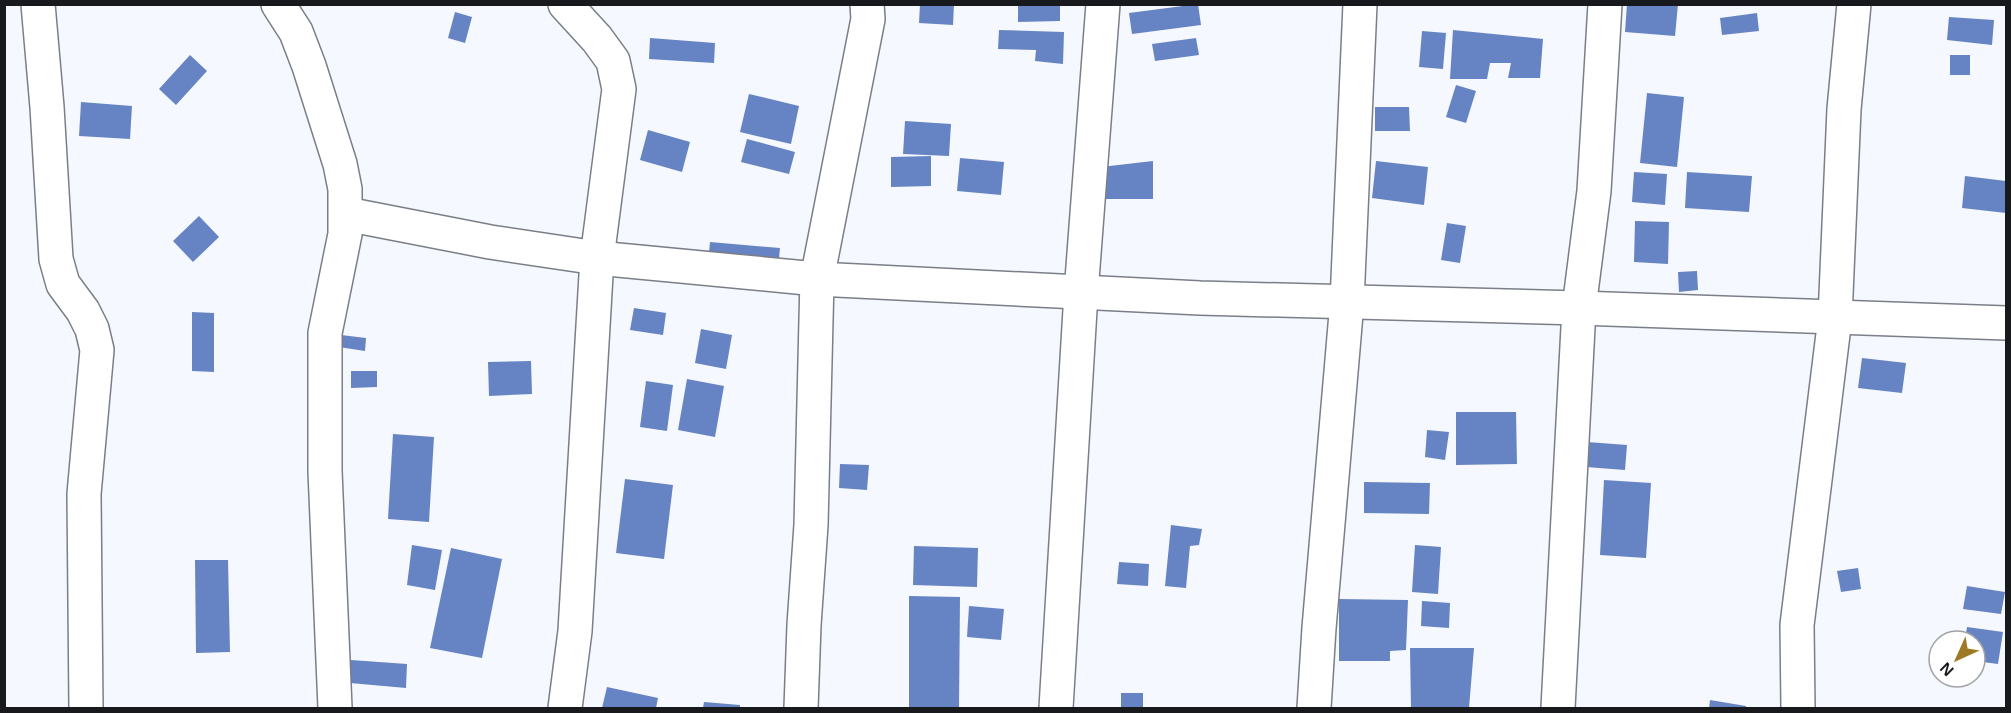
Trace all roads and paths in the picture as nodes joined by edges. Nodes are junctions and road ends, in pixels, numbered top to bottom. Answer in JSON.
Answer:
{"nodes":[{"id":1,"x":38,"y":4,"type":"edge"},
{"id":2,"x":278,"y":4,"type":"edge"},
{"id":3,"x":565,"y":4,"type":"edge"},
{"id":4,"x":867,"y":4,"type":"edge"},
{"id":5,"x":1103,"y":4,"type":"edge"},
{"id":6,"x":1360,"y":4,"type":"edge"},
{"id":7,"x":1605,"y":4,"type":"edge"},
{"id":8,"x":1854,"y":4,"type":"edge"},
{"id":9,"x":346,"y":214,"type":"junction"},
{"id":10,"x":597,"y":258,"type":"junction"},
{"id":11,"x":817,"y":279,"type":"junction"},
{"id":12,"x":1081,"y":293,"type":"junction"},
{"id":13,"x":1347,"y":302,"type":"junction"},
{"id":14,"x":1579,"y":308,"type":"junction"},
{"id":15,"x":1835,"y":318,"type":"junction"},
{"id":16,"x":2007,"y":323,"type":"edge"},
{"id":17,"x":86,"y":708,"type":"edge"},
{"id":18,"x":335,"y":708,"type":"edge"},
{"id":19,"x":565,"y":708,"type":"edge"},
{"id":20,"x":801,"y":708,"type":"edge"},
{"id":21,"x":1056,"y":708,"type":"edge"},
{"id":22,"x":1314,"y":708,"type":"edge"},
{"id":23,"x":1558,"y":708,"type":"edge"},
{"id":24,"x":1798,"y":708,"type":"edge"}],
"edges":[{"from":1,"to":17,"type":"street"},
{"from":2,"to":9,"type":"street"},
{"from":3,"to":10,"type":"street"},
{"from":4,"to":11,"type":"street"},
{"from":5,"to":12,"type":"street"},
{"from":6,"to":13,"type":"street"},
{"from":7,"to":14,"type":"street"},
{"from":8,"to":15,"type":"street"},
{"from":9,"to":10,"type":"street"},
{"from":9,"to":18,"type":"street"},
{"from":10,"to":11,"type":"street"},
{"from":10,"to":19,"type":"street"},
{"from":11,"to":12,"type":"street"},
{"from":11,"to":20,"type":"street"},
{"from":12,"to":13,"type":"street"},
{"from":12,"to":21,"type":"street"},
{"from":13,"to":14,"type":"street"},
{"from":13,"to":22,"type":"street"},
{"from":14,"to":15,"type":"street"},
{"from":14,"to":23,"type":"street"},
{"from":15,"to":16,"type":"street"},
{"from":15,"to":24,"type":"street"}]}
